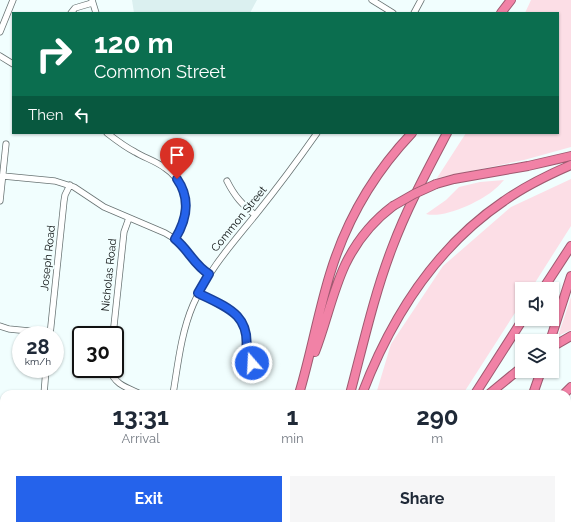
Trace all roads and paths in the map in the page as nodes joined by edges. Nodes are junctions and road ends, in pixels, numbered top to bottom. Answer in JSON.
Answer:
{"nodes":[{"id":1,"x":13,"y":0,"type":"edge"},
{"id":2,"x":372,"y":0,"type":"edge"},
{"id":3,"x":421,"y":0,"type":"edge"},
{"id":4,"x":511,"y":0,"type":"edge"},
{"id":5,"x":514,"y":0,"type":"edge"},
{"id":6,"x":92,"y":1,"type":"edge"},
{"id":7,"x":72,"y":12,"type":"edge"},
{"id":8,"x":96,"y":12,"type":"edge"},
{"id":9,"x":391,"y":12,"type":"edge"},
{"id":10,"x":415,"y":12,"type":"edge"},
{"id":11,"x":502,"y":12,"type":"edge"},
{"id":12,"x":508,"y":12,"type":"edge"},
{"id":13,"x":0,"y":32,"type":"edge"},
{"id":14,"x":0,"y":56,"type":"edge"},
{"id":15,"x":12,"y":63,"type":"edge"},
{"id":16,"x":108,"y":134,"type":"edge"},
{"id":17,"x":316,"y":134,"type":"edge"},
{"id":18,"x":411,"y":134,"type":"edge"},
{"id":19,"x":446,"y":134,"type":"edge"},
{"id":20,"x":6,"y":144,"type":"dead end"},
{"id":21,"x":571,"y":156,"type":"edge"},
{"id":22,"x":571,"y":165,"type":"edge"},
{"id":23,"x":3,"y":176,"type":"junction"},
{"id":24,"x":227,"y":182,"type":"dead end"},
{"id":25,"x":70,"y":185,"type":"junction"},
{"id":26,"x":0,"y":201,"type":"edge"},
{"id":27,"x":255,"y":216,"type":"junction"},
{"id":28,"x":129,"y":218,"type":"junction"},
{"id":29,"x":175,"y":239,"type":"junction"},
{"id":30,"x":571,"y":246,"type":"edge"},
{"id":31,"x":209,"y":274,"type":"junction"},
{"id":32,"x":571,"y":276,"type":"edge"},
{"id":33,"x":548,"y":282,"type":"edge"},
{"id":34,"x":198,"y":293,"type":"junction"},
{"id":35,"x":0,"y":326,"type":"edge"},
{"id":36,"x":51,"y":326,"type":"edge"},
{"id":37,"x":114,"y":326,"type":"edge"},
{"id":38,"x":519,"y":326,"type":"edge"},
{"id":39,"x":12,"y":329,"type":"edge"},
{"id":40,"x":552,"y":334,"type":"edge"},
{"id":41,"x":571,"y":336,"type":"edge"},
{"id":42,"x":559,"y":343,"type":"edge"},
{"id":43,"x":246,"y":351,"type":"dead end"},
{"id":44,"x":515,"y":373,"type":"edge"},
{"id":45,"x":45,"y":378,"type":"edge"},
{"id":46,"x":114,"y":378,"type":"edge"},
{"id":47,"x":539,"y":378,"type":"edge"},
{"id":48,"x":44,"y":390,"type":"edge"},
{"id":49,"x":133,"y":390,"type":"edge"},
{"id":50,"x":174,"y":390,"type":"edge"},
{"id":51,"x":300,"y":390,"type":"edge"},
{"id":52,"x":301,"y":390,"type":"edge"},
{"id":53,"x":351,"y":390,"type":"edge"},
{"id":54,"x":364,"y":390,"type":"edge"},
{"id":55,"x":478,"y":390,"type":"edge"},
{"id":56,"x":494,"y":390,"type":"edge"},
{"id":57,"x":535,"y":390,"type":"edge"}],
"edges":[{"from":1,"to":13,"type":"street"},
{"from":2,"to":9,"type":"street"},
{"from":3,"to":10,"type":"street"},
{"from":4,"to":11,"type":"highway"},
{"from":5,"to":12,"type":"highway"},
{"from":6,"to":7,"type":"street"},
{"from":6,"to":8,"type":"street"},
{"from":14,"to":15,"type":"street"},
{"from":16,"to":29,"type":"street"},
{"from":17,"to":27,"type":"street","name":"Common Street"},
{"from":18,"to":51,"type":"highway"},
{"from":19,"to":53,"type":"highway"},
{"from":20,"to":23,"type":"street"},
{"from":21,"to":52,"type":"highway","bridge":true},
{"from":22,"to":54,"type":"highway"},
{"from":23,"to":25,"type":"street"},
{"from":23,"to":26,"type":"street"},
{"from":24,"to":27,"type":"street"},
{"from":25,"to":28,"type":"street"},
{"from":25,"to":36,"type":"street","name":"Joseph Road"},
{"from":27,"to":31,"type":"street","name":"Common Street"},
{"from":28,"to":29,"type":"street"},
{"from":28,"to":37,"type":"street","name":"Nicholas Road"},
{"from":29,"to":31,"type":"street"},
{"from":30,"to":33,"type":"highway"},
{"from":31,"to":34,"type":"street","name":"Common Street"},
{"from":32,"to":40,"type":"highway"},
{"from":34,"to":43,"type":"street"},
{"from":34,"to":50,"type":"street","name":"Common Street"},
{"from":35,"to":39,"type":"street"},
{"from":38,"to":55,"type":"highway"},
{"from":41,"to":42,"type":"highway"},
{"from":44,"to":56,"type":"highway"},
{"from":45,"to":48,"type":"street"},
{"from":46,"to":49,"type":"street"},
{"from":47,"to":57,"type":"highway"}]}
